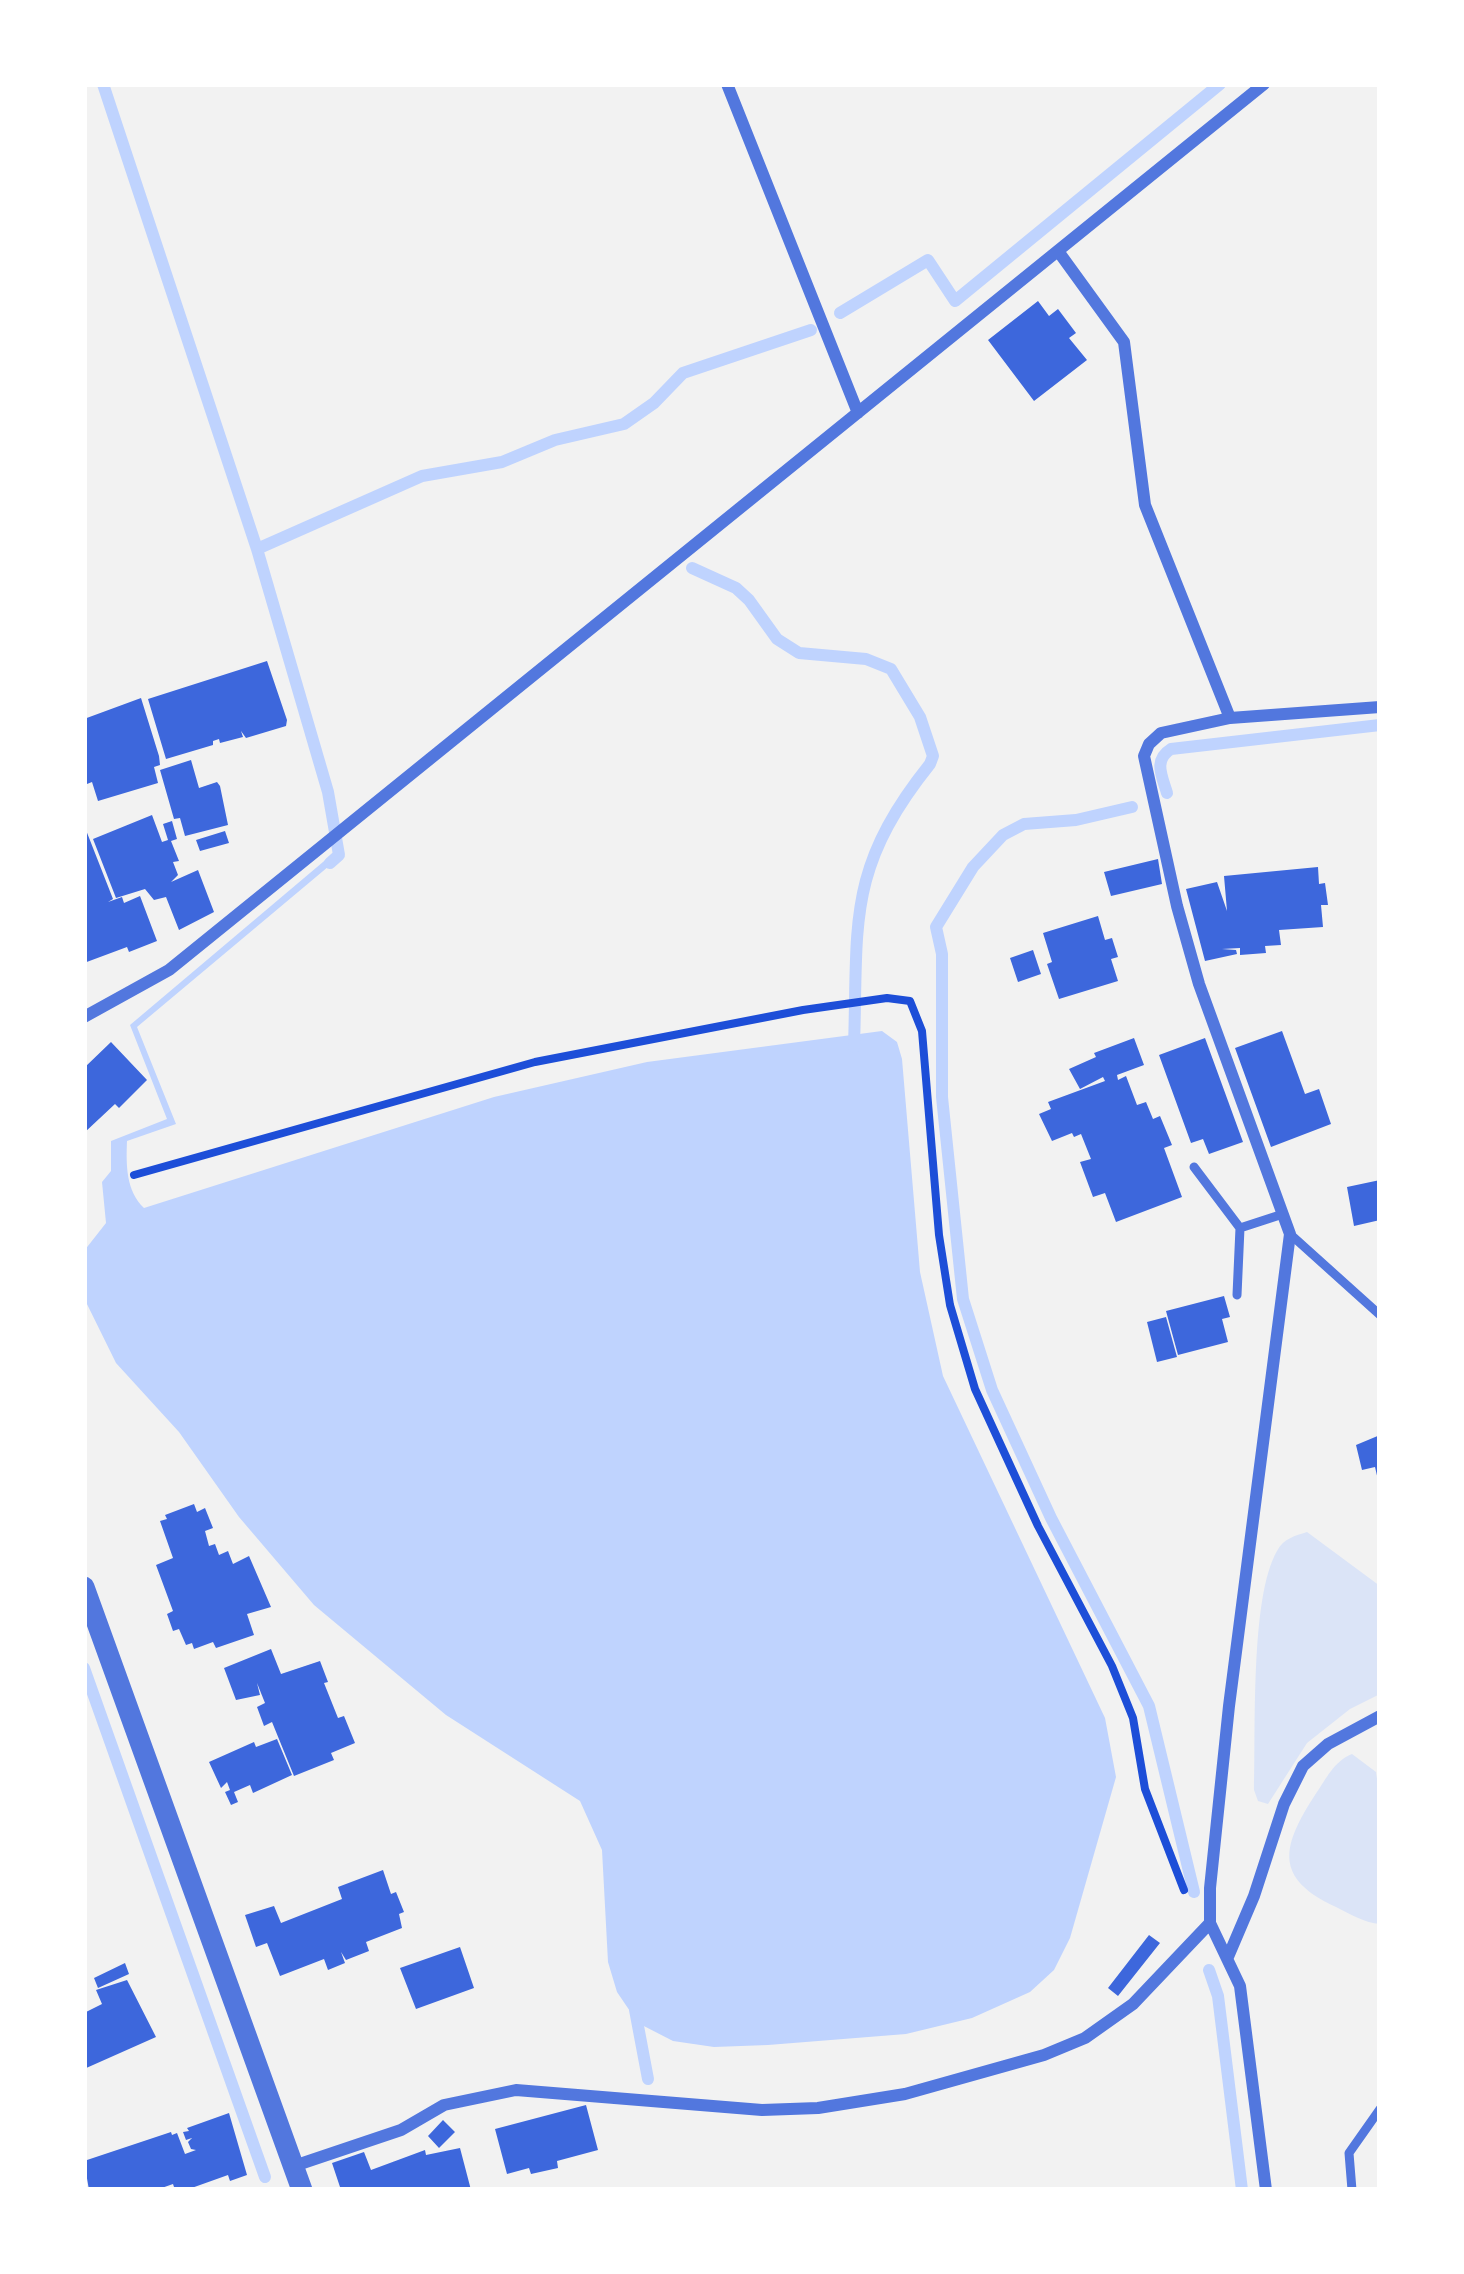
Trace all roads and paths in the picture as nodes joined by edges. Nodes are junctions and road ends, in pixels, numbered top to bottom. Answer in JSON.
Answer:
{"nodes":[{"id":1,"x":727,"y":84,"type":"edge"},
{"id":2,"x":1264,"y":84,"type":"edge"},
{"id":3,"x":1058,"y":251,"type":"junction"},
{"id":4,"x":858,"y":413,"type":"junction"},
{"id":5,"x":1380,"y":707,"type":"edge"},
{"id":6,"x":1230,"y":718,"type":"junction"},
{"id":7,"x":84,"y":1017,"type":"edge"},
{"id":8,"x":1194,"y":1167,"type":"dead end"},
{"id":9,"x":134,"y":1175,"type":"dead end"},
{"id":10,"x":1283,"y":1214,"type":"junction"},
{"id":11,"x":1240,"y":1228,"type":"junction"},
{"id":12,"x":1290,"y":1234,"type":"junction"},
{"id":13,"x":1237,"y":1295,"type":"dead end"},
{"id":14,"x":1380,"y":1315,"type":"edge"},
{"id":15,"x":84,"y":1587,"type":"edge"},
{"id":16,"x":1380,"y":1716,"type":"edge"},
{"id":17,"x":1210,"y":1923,"type":"junction"},
{"id":18,"x":1228,"y":1958,"type":"junction"},
{"id":19,"x":1380,"y":2109,"type":"edge"},
{"id":20,"x":293,"y":2166,"type":"junction"},
{"id":21,"x":302,"y":2190,"type":"edge"},
{"id":22,"x":1266,"y":2190,"type":"edge"},
{"id":23,"x":1352,"y":2190,"type":"edge"}],
"edges":[{"from":1,"to":4,"type":"street"},
{"from":2,"to":3,"type":"street"},
{"from":3,"to":4,"type":"street"},
{"from":3,"to":6,"type":"street"},
{"from":4,"to":7,"type":"street"},
{"from":5,"to":6,"type":"street"},
{"from":6,"to":10,"type":"street"},
{"from":8,"to":11,"type":"lane"},
{"from":9,"to":17,"type":"path"},
{"from":10,"to":11,"type":"lane"},
{"from":10,"to":12,"type":"street"},
{"from":11,"to":13,"type":"lane"},
{"from":12,"to":14,"type":"lane"},
{"from":12,"to":17,"type":"street"},
{"from":15,"to":20,"type":"street"},
{"from":16,"to":18,"type":"street"},
{"from":17,"to":18,"type":"street"},
{"from":17,"to":20,"type":"street"},
{"from":18,"to":22,"type":"street"},
{"from":19,"to":23,"type":"lane"},
{"from":20,"to":21,"type":"street"}]}
